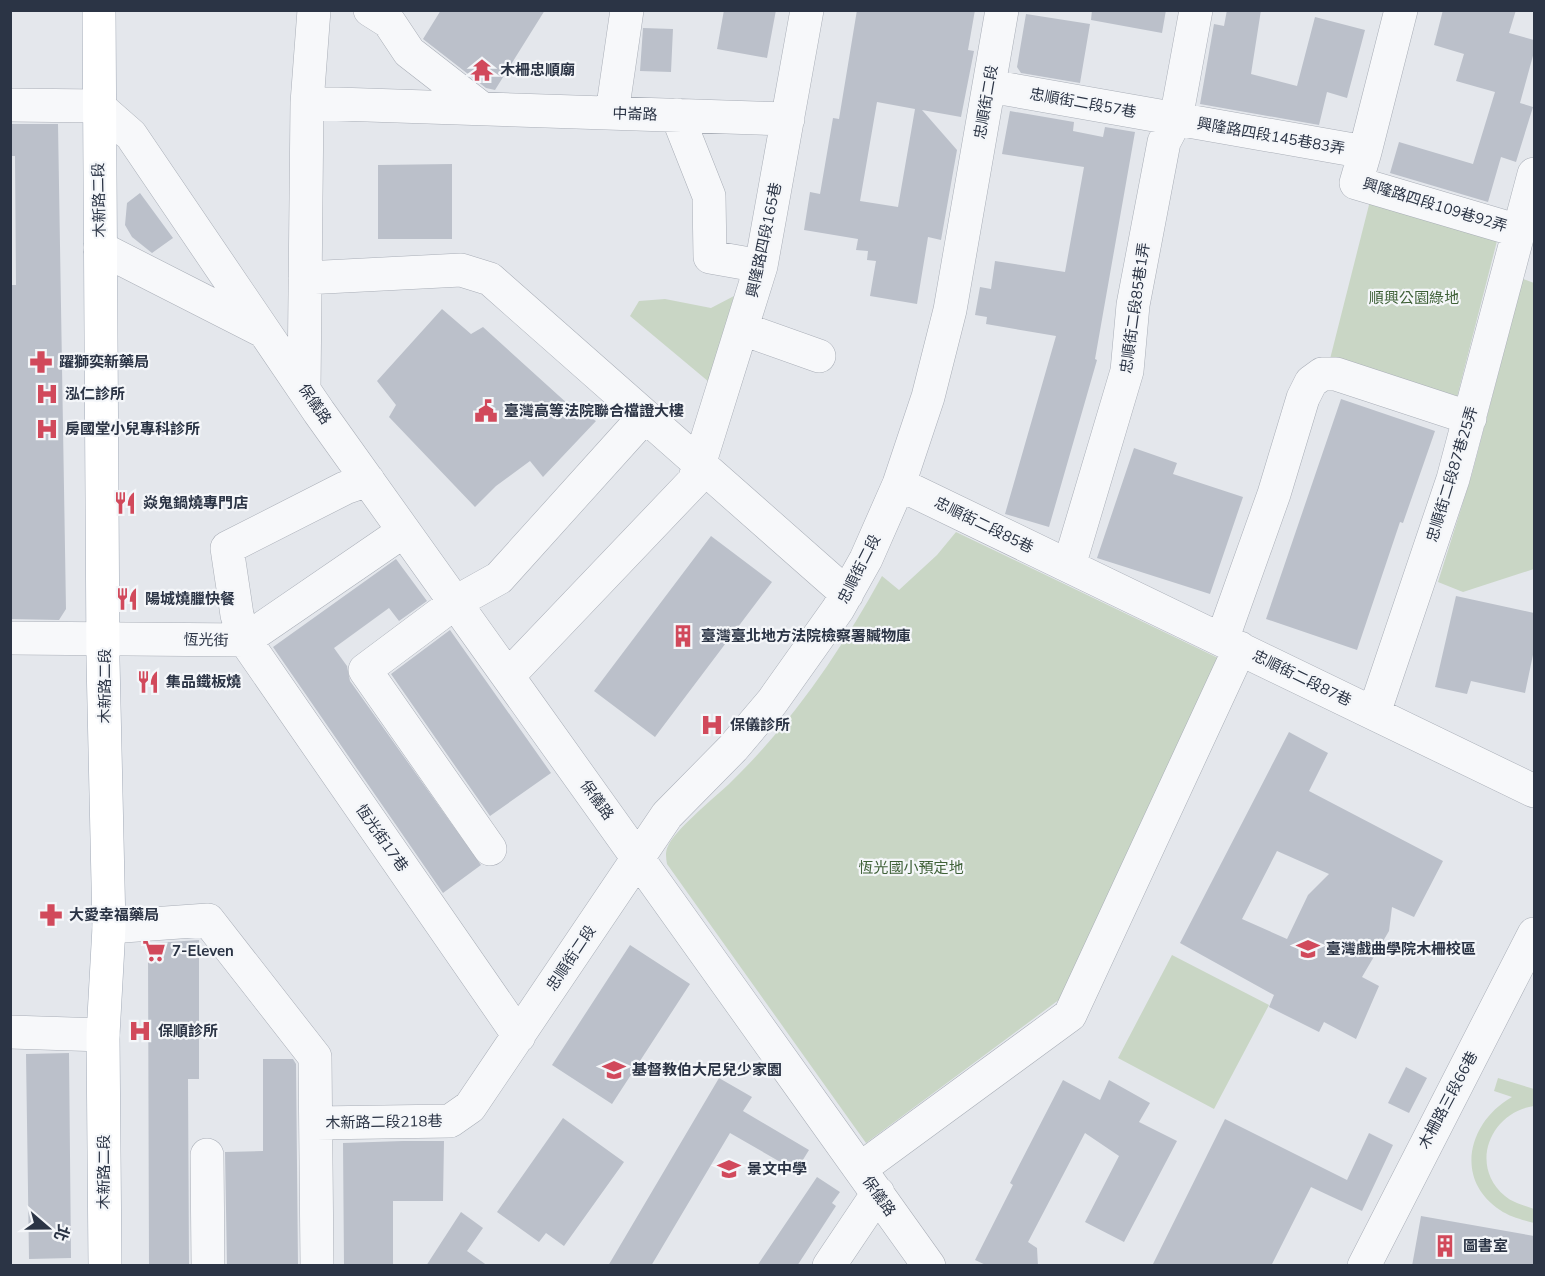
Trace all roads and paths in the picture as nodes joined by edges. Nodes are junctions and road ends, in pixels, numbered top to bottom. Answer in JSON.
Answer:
{"nodes":[{"id":1,"x":99,"y":10,"type":"edge"},
{"id":2,"x":314,"y":10,"type":"edge"},
{"id":3,"x":370,"y":10,"type":"edge"},
{"id":4,"x":627,"y":10,"type":"edge"},
{"id":5,"x":807,"y":10,"type":"edge"},
{"id":6,"x":1002,"y":10,"type":"edge"},
{"id":7,"x":1196,"y":10,"type":"edge"},
{"id":8,"x":1401,"y":10,"type":"edge"},
{"id":9,"x":989,"y":86,"type":"junction"},
{"id":10,"x":307,"y":103,"type":"junction"},
{"id":11,"x":10,"y":105,"type":"edge"},
{"id":12,"x":98,"y":106,"type":"junction"},
{"id":13,"x":481,"y":108,"type":"junction"},
{"id":14,"x":612,"y":113,"type":"junction"},
{"id":15,"x":677,"y":115,"type":"junction"},
{"id":16,"x":788,"y":119,"type":"junction"},
{"id":17,"x":1176,"y":119,"type":"junction"},
{"id":18,"x":1365,"y":152,"type":"junction"},
{"id":19,"x":1534,"y":174,"type":"edge"},
{"id":20,"x":1519,"y":231,"type":"junction"},
{"id":21,"x":100,"y":249,"type":"junction"},
{"id":22,"x":760,"y":266,"type":"junction"},
{"id":23,"x":305,"y":278,"type":"junction"},
{"id":24,"x":743,"y":329,"type":"junction"},
{"id":25,"x":268,"y":333,"type":"junction"},
{"id":26,"x":819,"y":356,"type":"dead end"},
{"id":27,"x":304,"y":389,"type":"junction"},
{"id":28,"x":645,"y":416,"type":"junction"},
{"id":29,"x":1470,"y":418,"type":"junction"},
{"id":30,"x":700,"y":464,"type":"junction"},
{"id":31,"x":368,"y":480,"type":"junction"},
{"id":32,"x":899,"y":484,"type":"junction"},
{"id":33,"x":404,"y":531,"type":"junction"},
{"id":34,"x":1069,"y":566,"type":"junction"},
{"id":35,"x":847,"y":594,"type":"junction"},
{"id":36,"x":456,"y":602,"type":"junction"},
{"id":37,"x":10,"y":638,"type":"edge"},
{"id":38,"x":105,"y":639,"type":"junction"},
{"id":39,"x":245,"y":640,"type":"junction"},
{"id":40,"x":1231,"y":644,"type":"junction"},
{"id":41,"x":508,"y":676,"type":"junction"},
{"id":42,"x":1374,"y":713,"type":"junction"},
{"id":43,"x":1534,"y":791,"type":"edge"},
{"id":44,"x":490,"y":849,"type":"dead end"},
{"id":45,"x":638,"y":858,"type":"junction"},
{"id":46,"x":109,"y":927,"type":"junction"},
{"id":47,"x":1534,"y":934,"type":"edge"},
{"id":48,"x":10,"y":1032,"type":"edge"},
{"id":49,"x":103,"y":1035,"type":"junction"},
{"id":50,"x":519,"y":1036,"type":"junction"},
{"id":51,"x":316,"y":1123,"type":"junction"},
{"id":52,"x":207,"y":1155,"type":"dead end"},
{"id":53,"x":869,"y":1181,"type":"junction"},
{"id":54,"x":105,"y":1266,"type":"edge"},
{"id":55,"x":208,"y":1266,"type":"edge"},
{"id":56,"x":317,"y":1266,"type":"edge"},
{"id":57,"x":829,"y":1266,"type":"edge"},
{"id":58,"x":929,"y":1266,"type":"edge"},
{"id":59,"x":1364,"y":1266,"type":"edge"}],
"edges":[{"from":1,"to":12,"type":"main road","name":"木新路二段"},
{"from":2,"to":10,"type":"street"},
{"from":3,"to":13,"type":"street"},
{"from":4,"to":14,"type":"street"},
{"from":5,"to":16,"type":"street","name":"興隆路四段165巷"},
{"from":6,"to":9,"type":"street","name":"忠順街二段"},
{"from":7,"to":17,"type":"street","name":"忠順街二段85巷1弄"},
{"from":8,"to":18,"type":"street","name":"興隆路四段145巷83弄"},
{"from":9,"to":17,"type":"street","name":"忠順街二段57巷"},
{"from":9,"to":32,"type":"street","name":"忠順街二段"},
{"from":10,"to":13,"type":"street","name":"中崙路"},
{"from":10,"to":23,"type":"street"},
{"from":11,"to":12,"type":"street"},
{"from":12,"to":21,"type":"main road","name":"木新路二段"},
{"from":12,"to":25,"type":"street","name":"保儀路"},
{"from":13,"to":14,"type":"street","name":"中崙路"},
{"from":14,"to":15,"type":"street","name":"中崙路"},
{"from":15,"to":16,"type":"street","name":"中崙路"},
{"from":15,"to":22,"type":"street"},
{"from":16,"to":22,"type":"street","name":"興隆路四段165巷"},
{"from":17,"to":18,"type":"street","name":"興隆路四段145巷83弄"},
{"from":17,"to":34,"type":"street","name":"忠順街二段85巷1弄"},
{"from":18,"to":20,"type":"street","name":"興隆路四段109巷92弄"},
{"from":19,"to":20,"type":"street","name":"興隆路四段109巷92弄"},
{"from":20,"to":29,"type":"street","name":"忠順街二段87巷25弄"},
{"from":21,"to":25,"type":"street"},
{"from":21,"to":38,"type":"main road","name":"木新路二段"},
{"from":22,"to":24,"type":"street","name":"興隆路四段165巷"},
{"from":23,"to":27,"type":"street"},
{"from":23,"to":28,"type":"street"},
{"from":24,"to":26,"type":"street"},
{"from":24,"to":30,"type":"street","name":"興隆路四段165巷"},
{"from":25,"to":27,"type":"street","name":"保儀路"},
{"from":27,"to":31,"type":"street","name":"保儀路"},
{"from":28,"to":30,"type":"street"},
{"from":28,"to":36,"type":"street"},
{"from":29,"to":40,"type":"street"},
{"from":29,"to":42,"type":"street","name":"忠順街二段87巷25弄"},
{"from":30,"to":35,"type":"street"},
{"from":30,"to":41,"type":"street","name":"興隆路四段165巷"},
{"from":31,"to":33,"type":"street","name":"保儀路"},
{"from":31,"to":39,"type":"street","name":"恆光街17巷"},
{"from":32,"to":34,"type":"street","name":"忠順街二段85巷"},
{"from":32,"to":35,"type":"street","name":"忠順街二段"},
{"from":33,"to":36,"type":"street","name":"保儀路"},
{"from":33,"to":39,"type":"street","name":"恆光街"},
{"from":34,"to":40,"type":"street","name":"忠順街二段87巷"},
{"from":35,"to":45,"type":"street","name":"忠順街二段"},
{"from":36,"to":41,"type":"street","name":"保儀路"},
{"from":36,"to":44,"type":"street"},
{"from":37,"to":38,"type":"street","name":"恆光街"},
{"from":38,"to":39,"type":"street","name":"恆光街"},
{"from":38,"to":46,"type":"main road","name":"木新路二段"},
{"from":39,"to":50,"type":"street","name":"恆光街17巷"},
{"from":40,"to":42,"type":"street","name":"忠順街二段87巷"},
{"from":40,"to":53,"type":"street"},
{"from":41,"to":45,"type":"street","name":"保儀路"},
{"from":42,"to":43,"type":"street","name":"忠順街二段87巷"},
{"from":45,"to":50,"type":"street","name":"忠順街二段"},
{"from":45,"to":53,"type":"street","name":"保儀路"},
{"from":46,"to":49,"type":"main road","name":"木新路二段"},
{"from":46,"to":51,"type":"street"},
{"from":47,"to":59,"type":"street","name":"木柵路三段66巷"},
{"from":48,"to":49,"type":"street"},
{"from":49,"to":54,"type":"main road","name":"木新路二段"},
{"from":50,"to":51,"type":"street","name":"木新路二段218巷"},
{"from":51,"to":56,"type":"street"},
{"from":52,"to":55,"type":"street"},
{"from":53,"to":57,"type":"street"},
{"from":53,"to":58,"type":"street","name":"保儀路"}]}
